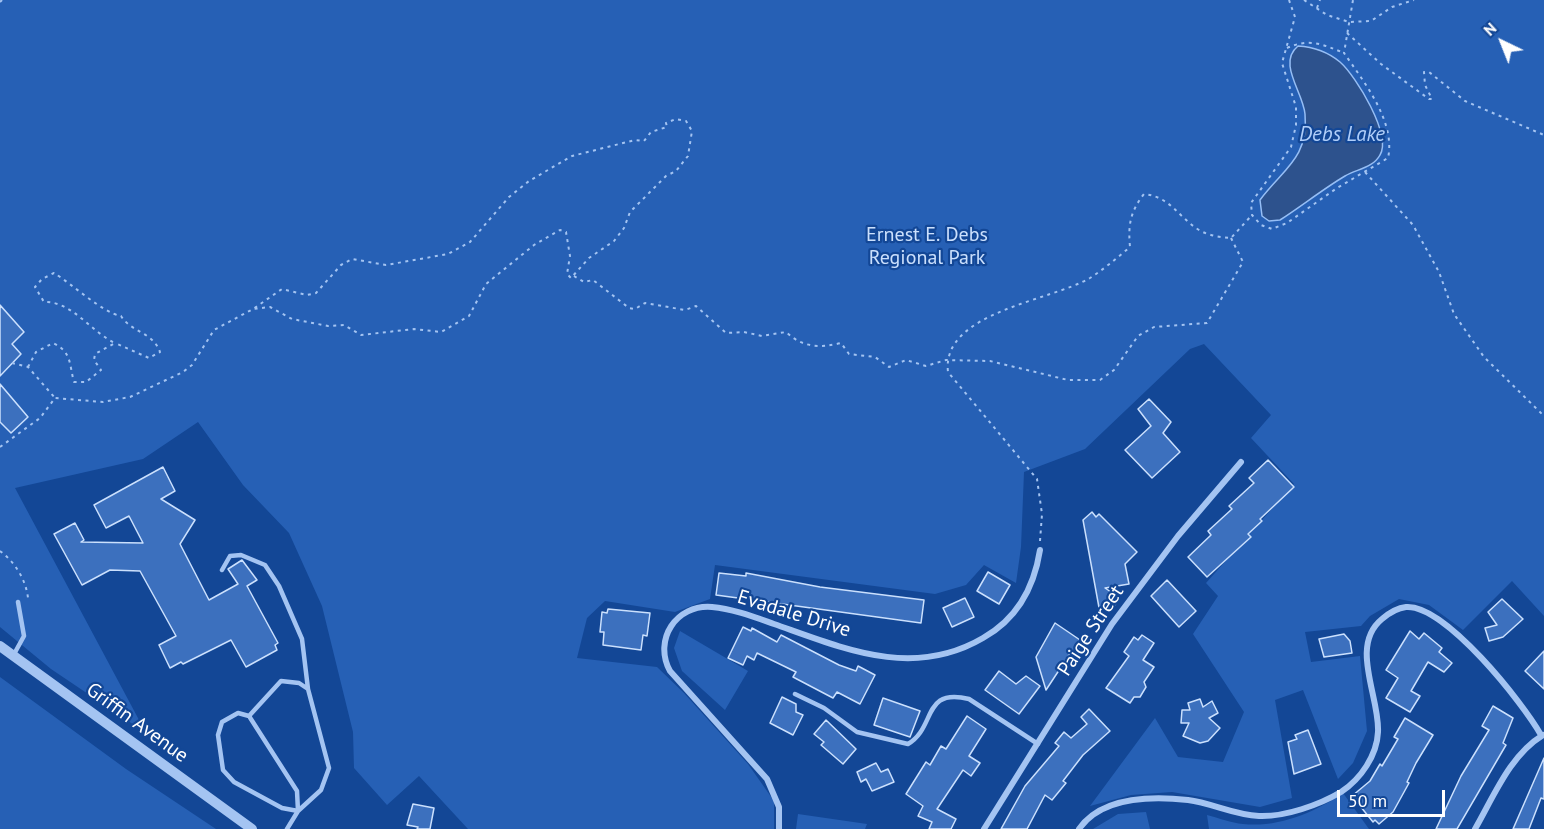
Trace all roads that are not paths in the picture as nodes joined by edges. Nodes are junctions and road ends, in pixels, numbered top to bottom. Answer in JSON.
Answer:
{"nodes":[{"id":1,"x":1241,"y":462,"type":"dead end"},
{"id":2,"x":1040,"y":550,"type":"road end"},
{"id":3,"x":222,"y":570,"type":"dead end"},
{"id":4,"x":18,"y":602,"type":"road end"},
{"id":5,"x":0,"y":646,"type":"edge"},
{"id":6,"x":13,"y":656,"type":"junction"},
{"id":7,"x":308,"y":689,"type":"junction"},
{"id":8,"x":795,"y":694,"type":"dead end"},
{"id":9,"x":249,"y":716,"type":"junction"},
{"id":10,"x":1543,"y":735,"type":"edge"},
{"id":11,"x":1038,"y":744,"type":"junction"},
{"id":12,"x":298,"y":811,"type":"junction"},
{"id":13,"x":252,"y":829,"type":"edge"},
{"id":14,"x":287,"y":829,"type":"edge"},
{"id":15,"x":779,"y":829,"type":"edge"},
{"id":16,"x":984,"y":829,"type":"edge"},
{"id":17,"x":1079,"y":829,"type":"edge"},
{"id":18,"x":1475,"y":829,"type":"edge"}],
"edges":[{"from":1,"to":11,"type":"street","name":"Paige Street"},
{"from":2,"to":15,"type":"street","name":"Evadale Drive"},
{"from":3,"to":7,"type":"lane"},
{"from":4,"to":6,"type":"lane"},
{"from":5,"to":6,"type":"street","name":"Griffin Avenue"},
{"from":6,"to":13,"type":"street","name":"Griffin Avenue"},
{"from":7,"to":9,"type":"lane"},
{"from":7,"to":12,"type":"lane"},
{"from":8,"to":11,"type":"lane"},
{"from":9,"to":12,"type":"lane"},
{"from":9,"to":12,"type":"lane"},
{"from":10,"to":17,"type":"street"},
{"from":10,"to":18,"type":"street"},
{"from":11,"to":16,"type":"street","name":"Paige Street"},
{"from":12,"to":14,"type":"lane"}]}
